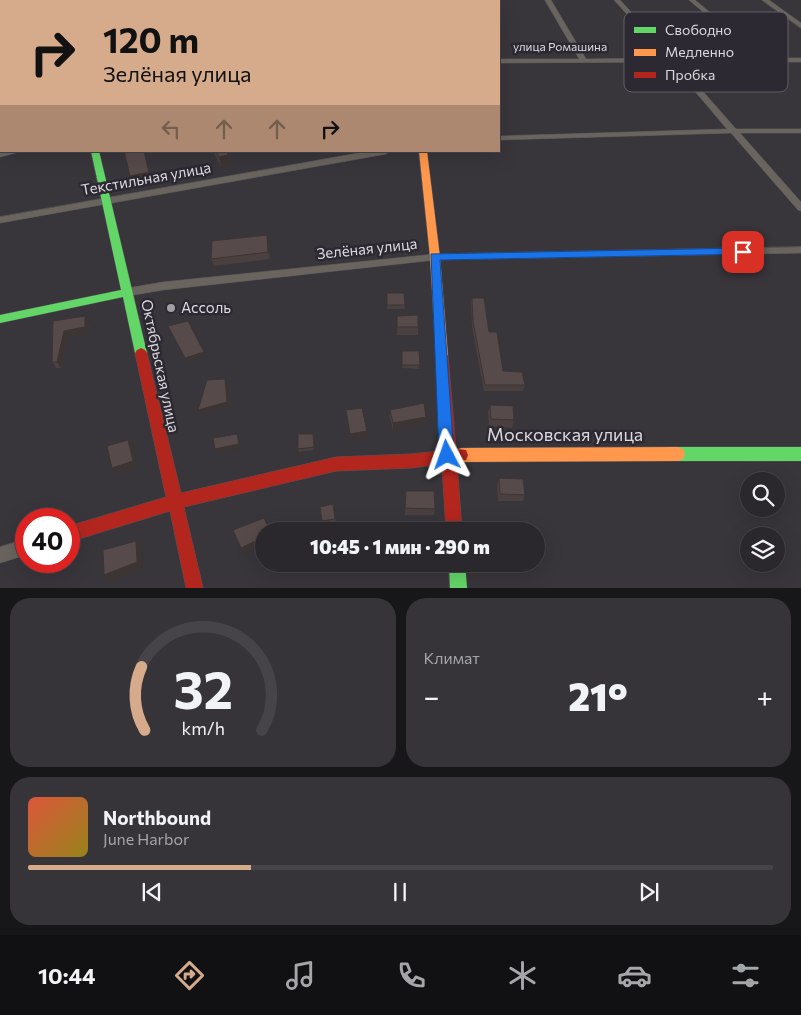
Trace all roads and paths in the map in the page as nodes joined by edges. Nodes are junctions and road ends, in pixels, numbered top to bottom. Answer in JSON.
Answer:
{"nodes":[{"id":1,"x":548,"y":0,"type":"edge"},
{"id":2,"x":617,"y":0,"type":"edge"},
{"id":3,"x":692,"y":0,"type":"edge"},
{"id":4,"x":765,"y":0,"type":"edge"},
{"id":5,"x":628,"y":12,"type":"edge"},
{"id":6,"x":706,"y":12,"type":"edge"},
{"id":7,"x":782,"y":12,"type":"edge"},
{"id":8,"x":788,"y":17,"type":"edge"},
{"id":9,"x":801,"y":26,"type":"edge"},
{"id":10,"x":500,"y":60,"type":"edge"},
{"id":11,"x":788,"y":60,"type":"edge"},
{"id":12,"x":801,"y":60,"type":"edge"},
{"id":13,"x":584,"y":61,"type":"junction"},
{"id":14,"x":624,"y":61,"type":"edge"},
{"id":15,"x":700,"y":92,"type":"edge"},
{"id":16,"x":732,"y":131,"type":"junction"},
{"id":17,"x":801,"y":131,"type":"edge"},
{"id":18,"x":500,"y":138,"type":"edge"},
{"id":19,"x":13,"y":152,"type":"edge"},
{"id":20,"x":95,"y":152,"type":"edge"},
{"id":21,"x":380,"y":152,"type":"edge"},
{"id":22,"x":423,"y":152,"type":"edge"},
{"id":23,"x":0,"y":154,"type":"edge"},
{"id":24,"x":106,"y":200,"type":"junction"},
{"id":25,"x":801,"y":208,"type":"edge"},
{"id":26,"x":0,"y":220,"type":"edge"},
{"id":27,"x":801,"y":250,"type":"edge"},
{"id":28,"x":435,"y":257,"type":"junction"},
{"id":29,"x":128,"y":292,"type":"junction"},
{"id":30,"x":0,"y":320,"type":"edge"},
{"id":31,"x":801,"y":454,"type":"edge"},
{"id":32,"x":447,"y":455,"type":"junction"},
{"id":33,"x":174,"y":502,"type":"junction"},
{"id":34,"x":453,"y":522,"type":"edge"},
{"id":35,"x":80,"y":531,"type":"edge"},
{"id":36,"x":15,"y":550,"type":"edge"},
{"id":37,"x":0,"y":555,"type":"edge"},
{"id":38,"x":458,"y":572,"type":"edge"},
{"id":39,"x":195,"y":588,"type":"edge"},
{"id":40,"x":459,"y":588,"type":"edge"}],
"edges":[{"from":1,"to":13,"type":"street"},
{"from":2,"to":5,"type":"street"},
{"from":3,"to":6,"type":"street"},
{"from":4,"to":7,"type":"street"},
{"from":8,"to":9,"type":"street"},
{"from":10,"to":13,"type":"street","name":"улица Ромашина"},
{"from":11,"to":12,"type":"street","name":"улица Ромашина"},
{"from":13,"to":14,"type":"street","name":"улица Ромашина"},
{"from":15,"to":16,"type":"street"},
{"from":16,"to":17,"type":"street"},
{"from":16,"to":18,"type":"street"},
{"from":16,"to":25,"type":"street"},
{"from":19,"to":23,"type":"street"},
{"from":20,"to":24,"type":"street","name":"Октябрьская улица"},
{"from":21,"to":24,"type":"street","name":"Текстильная улица"},
{"from":22,"to":28,"type":"street"},
{"from":24,"to":26,"type":"street","name":"Текстильная улица"},
{"from":24,"to":29,"type":"street","name":"Октябрьская улица"},
{"from":27,"to":28,"type":"street","name":"Зелёная улица"},
{"from":28,"to":29,"type":"street","name":"Зелёная улица"},
{"from":28,"to":32,"type":"street"},
{"from":29,"to":30,"type":"street","name":"Зелёная улица"},
{"from":29,"to":33,"type":"street","name":"Октябрьская улица"},
{"from":31,"to":32,"type":"street","name":"Московская улица"},
{"from":32,"to":33,"type":"street","name":"Московская улица"},
{"from":32,"to":34,"type":"street"},
{"from":33,"to":35,"type":"street","name":"Московская улица"},
{"from":33,"to":39,"type":"street","name":"Октябрьская улица"},
{"from":36,"to":37,"type":"street"},
{"from":38,"to":40,"type":"street"}]}
